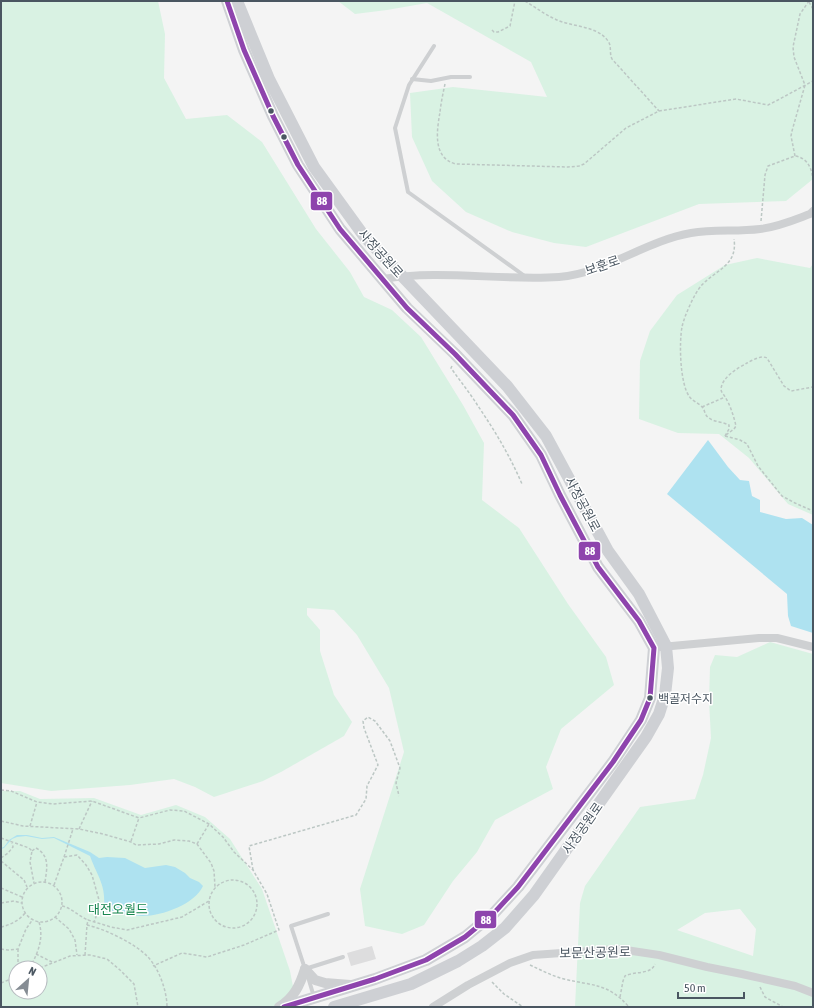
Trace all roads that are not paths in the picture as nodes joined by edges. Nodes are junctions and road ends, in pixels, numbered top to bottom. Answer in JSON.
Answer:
{"nodes":[{"id":1,"x":227,"y":1,"type":"edge"},
{"id":2,"x":237,"y":1,"type":"edge"},
{"id":3,"x":434,"y":46,"type":"dead end"},
{"id":4,"x":470,"y":77,"type":"dead end"},
{"id":5,"x":412,"y":80,"type":"junction"},
{"id":6,"x":813,"y":211,"type":"edge"},
{"id":7,"x":401,"y":276,"type":"junction"},
{"id":8,"x":526,"y":277,"type":"junction"},
{"id":9,"x":383,"y":279,"type":"junction"},
{"id":10,"x":660,"y":647,"type":"junction"},
{"id":11,"x":813,"y":648,"type":"edge"},
{"id":12,"x":328,"y":914,"type":"dead end"},
{"id":13,"x":343,"y":957,"type":"dead end"},
{"id":14,"x":305,"y":969,"type":"junction"},
{"id":15,"x":354,"y":985,"type":"junction"},
{"id":16,"x":813,"y":993,"type":"edge"},
{"id":17,"x":359,"y":1000,"type":"junction"},
{"id":18,"x":316,"y":1002,"type":"edge"},
{"id":19,"x":278,"y":1007,"type":"edge"},
{"id":20,"x":284,"y":1007,"type":"edge"},
{"id":21,"x":334,"y":1007,"type":"edge"},
{"id":22,"x":348,"y":1007,"type":"edge"},
{"id":23,"x":433,"y":1007,"type":"edge"}],
"edges":[{"from":1,"to":9,"type":"main road","name":"사정공원로"},
{"from":2,"to":7,"type":"main road","name":"사정공원로"},
{"from":3,"to":5,"type":"lane"},
{"from":4,"to":5,"type":"lane"},
{"from":5,"to":8,"type":"lane"},
{"from":6,"to":8,"type":"street","name":"보훈로"},
{"from":7,"to":8,"type":"street","name":"보훈로"},
{"from":7,"to":9,"type":"street","name":"보훈로"},
{"from":7,"to":10,"type":"main road","name":"사정공원로"},
{"from":9,"to":10,"type":"main road","name":"사정공원로"},
{"from":10,"to":11,"type":"street"},
{"from":10,"to":15,"type":"main road","name":"사정공원로"},
{"from":10,"to":17,"type":"main road","name":"사정공원로"},
{"from":12,"to":14,"type":"lane"},
{"from":13,"to":14,"type":"lane"},
{"from":14,"to":15,"type":"street"},
{"from":14,"to":18,"type":"lane"},
{"from":14,"to":19,"type":"street"},
{"from":15,"to":18,"type":"main road","name":"사정공원로"},
{"from":16,"to":23,"type":"street","name":"보문산공원로"},
{"from":17,"to":21,"type":"main road","name":"사정공원로"},
{"from":17,"to":22,"type":"street"},
{"from":18,"to":20,"type":"main road","name":"사정공원로"}]}
